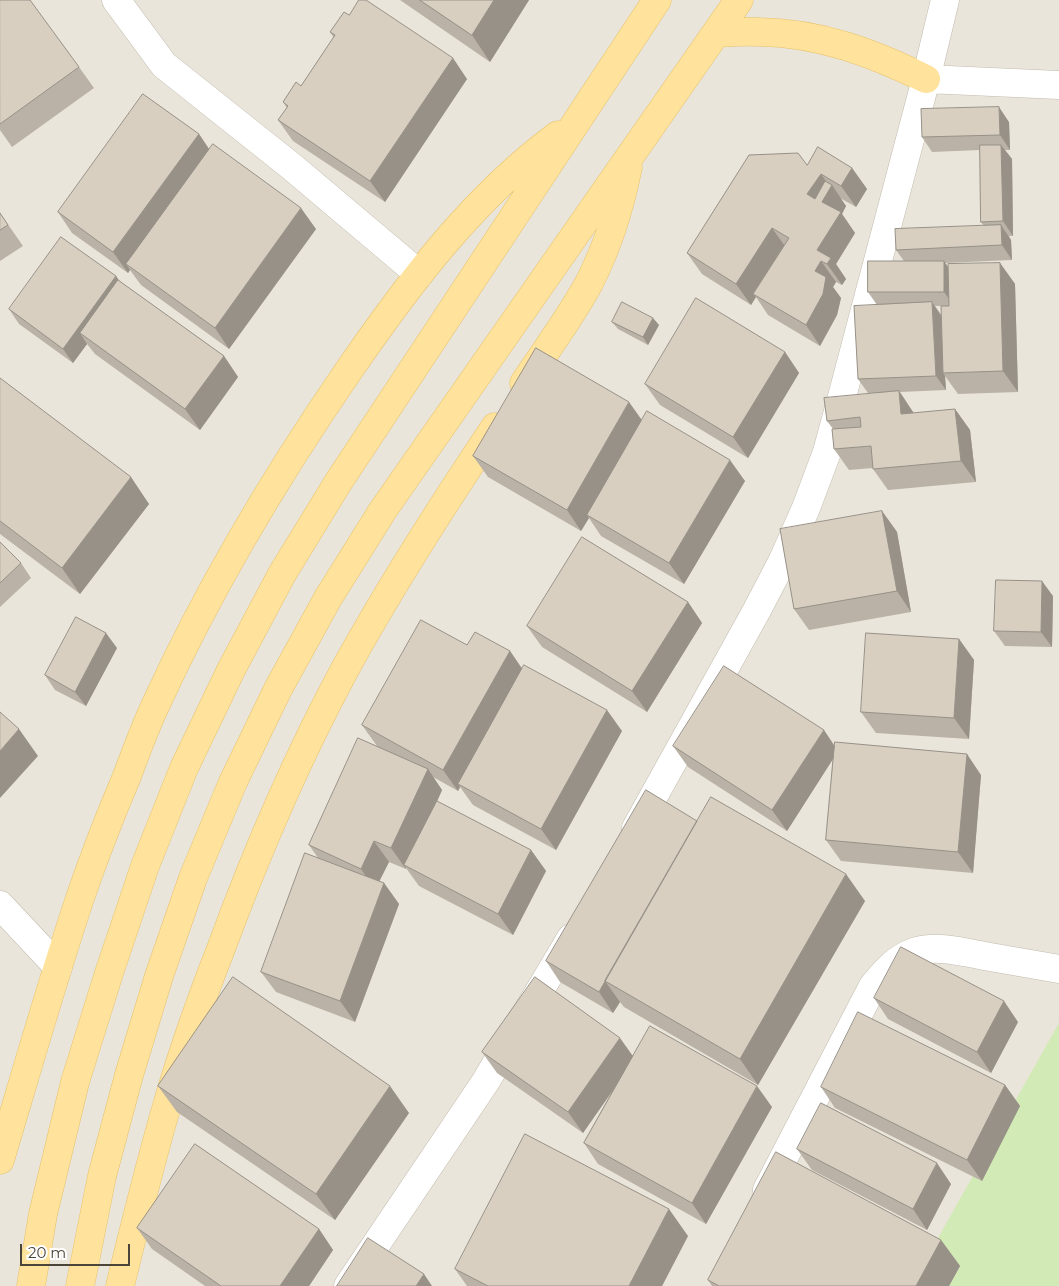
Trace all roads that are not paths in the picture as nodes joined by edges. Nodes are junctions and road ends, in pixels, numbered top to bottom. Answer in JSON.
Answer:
{"nodes":[{"id":1,"x":116,"y":0,"type":"edge"},
{"id":2,"x":656,"y":0,"type":"edge"},
{"id":3,"x":739,"y":0,"type":"edge"},
{"id":4,"x":945,"y":0,"type":"edge"},
{"id":5,"x":717,"y":33,"type":"junction"},
{"id":6,"x":926,"y":79,"type":"junction"},
{"id":7,"x":1059,"y":85,"type":"edge"},
{"id":8,"x":574,"y":124,"type":"junction"},
{"id":9,"x":631,"y":155,"type":"junction"},
{"id":10,"x":419,"y":274,"type":"junction"},
{"id":11,"x":622,"y":852,"type":"edge"},
{"id":12,"x":0,"y":905,"type":"edge"},
{"id":13,"x":582,"y":920,"type":"edge"},
{"id":14,"x":58,"y":967,"type":"junction"},
{"id":15,"x":1059,"y":970,"type":"edge"},
{"id":16,"x":0,"y":1160,"type":"edge"},
{"id":17,"x":755,"y":1215,"type":"edge"},
{"id":18,"x":31,"y":1286,"type":"edge"},
{"id":19,"x":80,"y":1286,"type":"edge"},
{"id":20,"x":120,"y":1286,"type":"edge"},
{"id":21,"x":348,"y":1286,"type":"edge"}],
"edges":[{"from":1,"to":10,"type":"street"},
{"from":2,"to":8,"type":"main road"},
{"from":3,"to":5,"type":"main road"},
{"from":4,"to":6,"type":"street"},
{"from":5,"to":6,"type":"main road"},
{"from":5,"to":9,"type":"main road"},
{"from":6,"to":7,"type":"street"},
{"from":6,"to":11,"type":"street"},
{"from":8,"to":10,"type":"main road"},
{"from":8,"to":18,"type":"main road"},
{"from":9,"to":19,"type":"main road"},
{"from":9,"to":20,"type":"main road"},
{"from":10,"to":14,"type":"main road"},
{"from":12,"to":14,"type":"street"},
{"from":13,"to":21,"type":"street"},
{"from":14,"to":16,"type":"main road"},
{"from":15,"to":17,"type":"street"}]}
